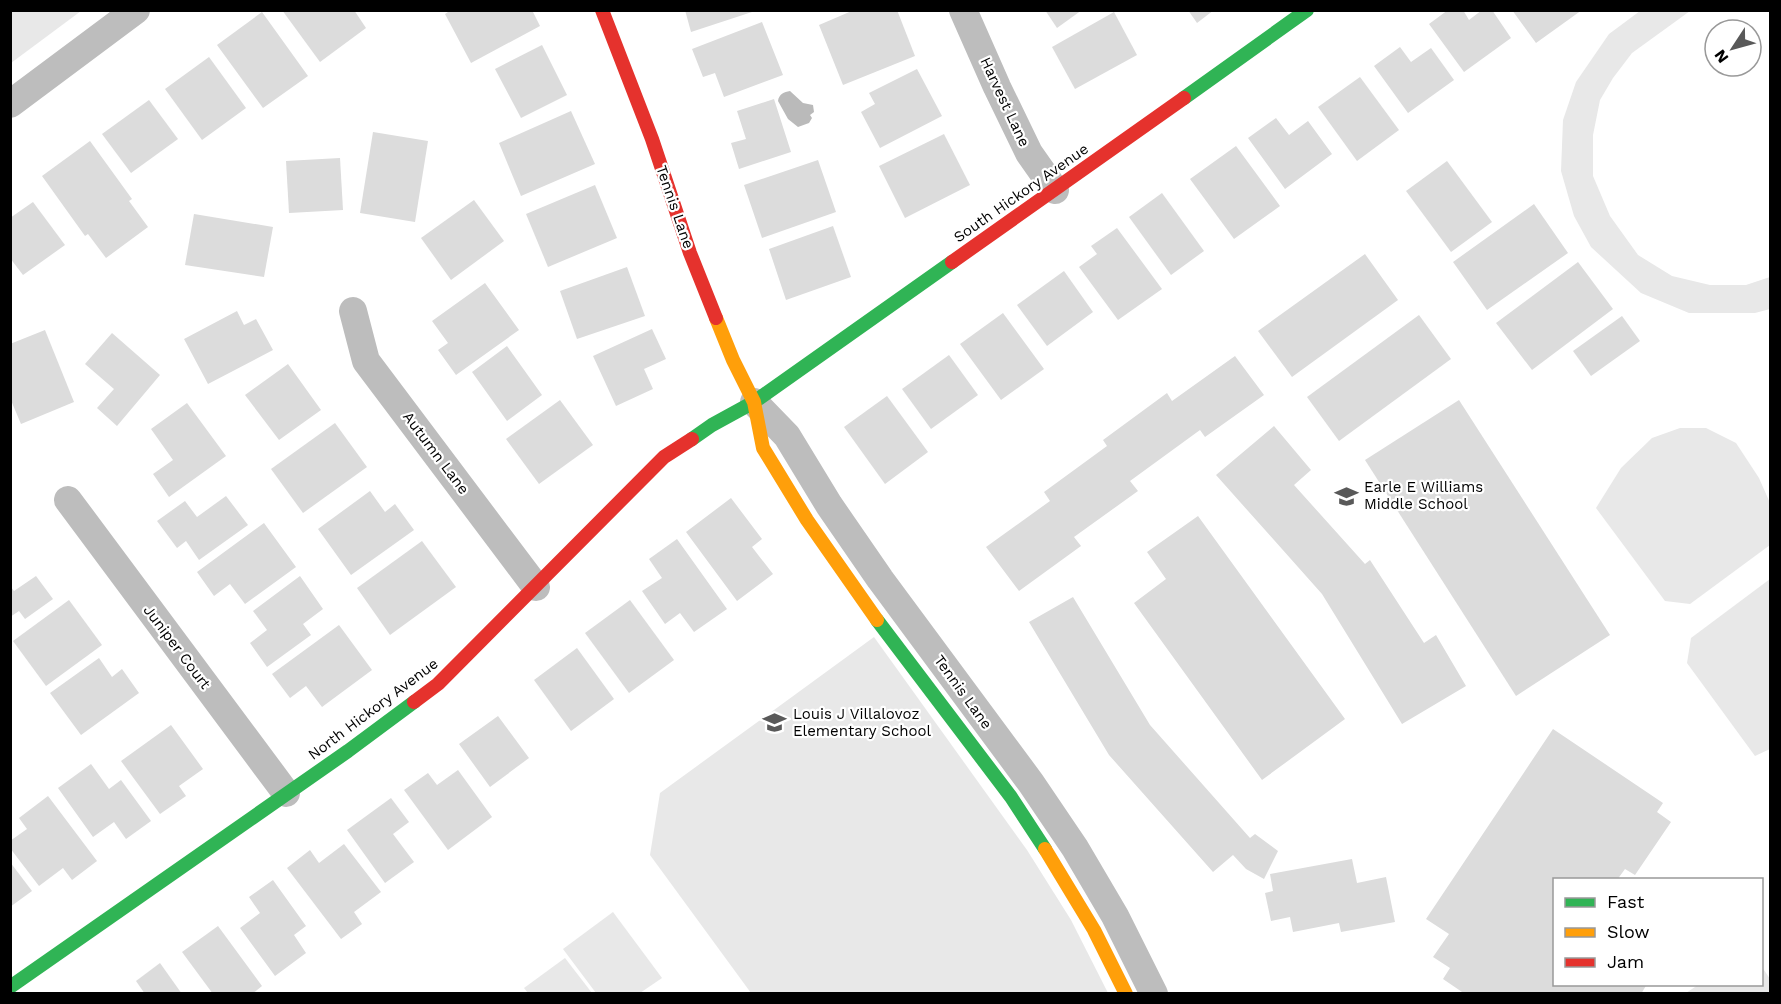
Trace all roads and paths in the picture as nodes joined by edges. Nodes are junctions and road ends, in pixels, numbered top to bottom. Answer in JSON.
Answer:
{"nodes":[{"id":1,"x":136,"y":10,"type":"edge"},
{"id":2,"x":602,"y":10,"type":"edge"},
{"id":3,"x":963,"y":10,"type":"edge"},
{"id":4,"x":1307,"y":10,"type":"edge"},
{"id":5,"x":10,"y":104,"type":"edge"},
{"id":6,"x":1055,"y":190,"type":"junction"},
{"id":7,"x":353,"y":311,"type":"dead end"},
{"id":8,"x":754,"y":402,"type":"junction"},
{"id":9,"x":68,"y":500,"type":"dead end"},
{"id":10,"x":536,"y":587,"type":"junction"},
{"id":11,"x":286,"y":793,"type":"junction"},
{"id":12,"x":10,"y":987,"type":"edge"},
{"id":13,"x":1126,"y":993,"type":"edge"},
{"id":14,"x":1154,"y":993,"type":"edge"}],
"edges":[{"from":1,"to":5,"type":"street"},
{"from":2,"to":8,"type":"street","name":"Tennis Lane"},
{"from":3,"to":6,"type":"street","name":"Harvest Lane"},
{"from":4,"to":6,"type":"street","name":"South Hickory Avenue"},
{"from":6,"to":8,"type":"street","name":"South Hickory Avenue"},
{"from":7,"to":10,"type":"street","name":"Autumn Lane"},
{"from":8,"to":10,"type":"street","name":"North Hickory Avenue"},
{"from":8,"to":13,"type":"street","name":"Tennis Lane"},
{"from":8,"to":14,"type":"street","name":"Tennis Lane"},
{"from":9,"to":11,"type":"street","name":"Juniper Court"},
{"from":10,"to":11,"type":"street","name":"North Hickory Avenue"},
{"from":11,"to":12,"type":"street","name":"North Hickory Avenue"}]}
